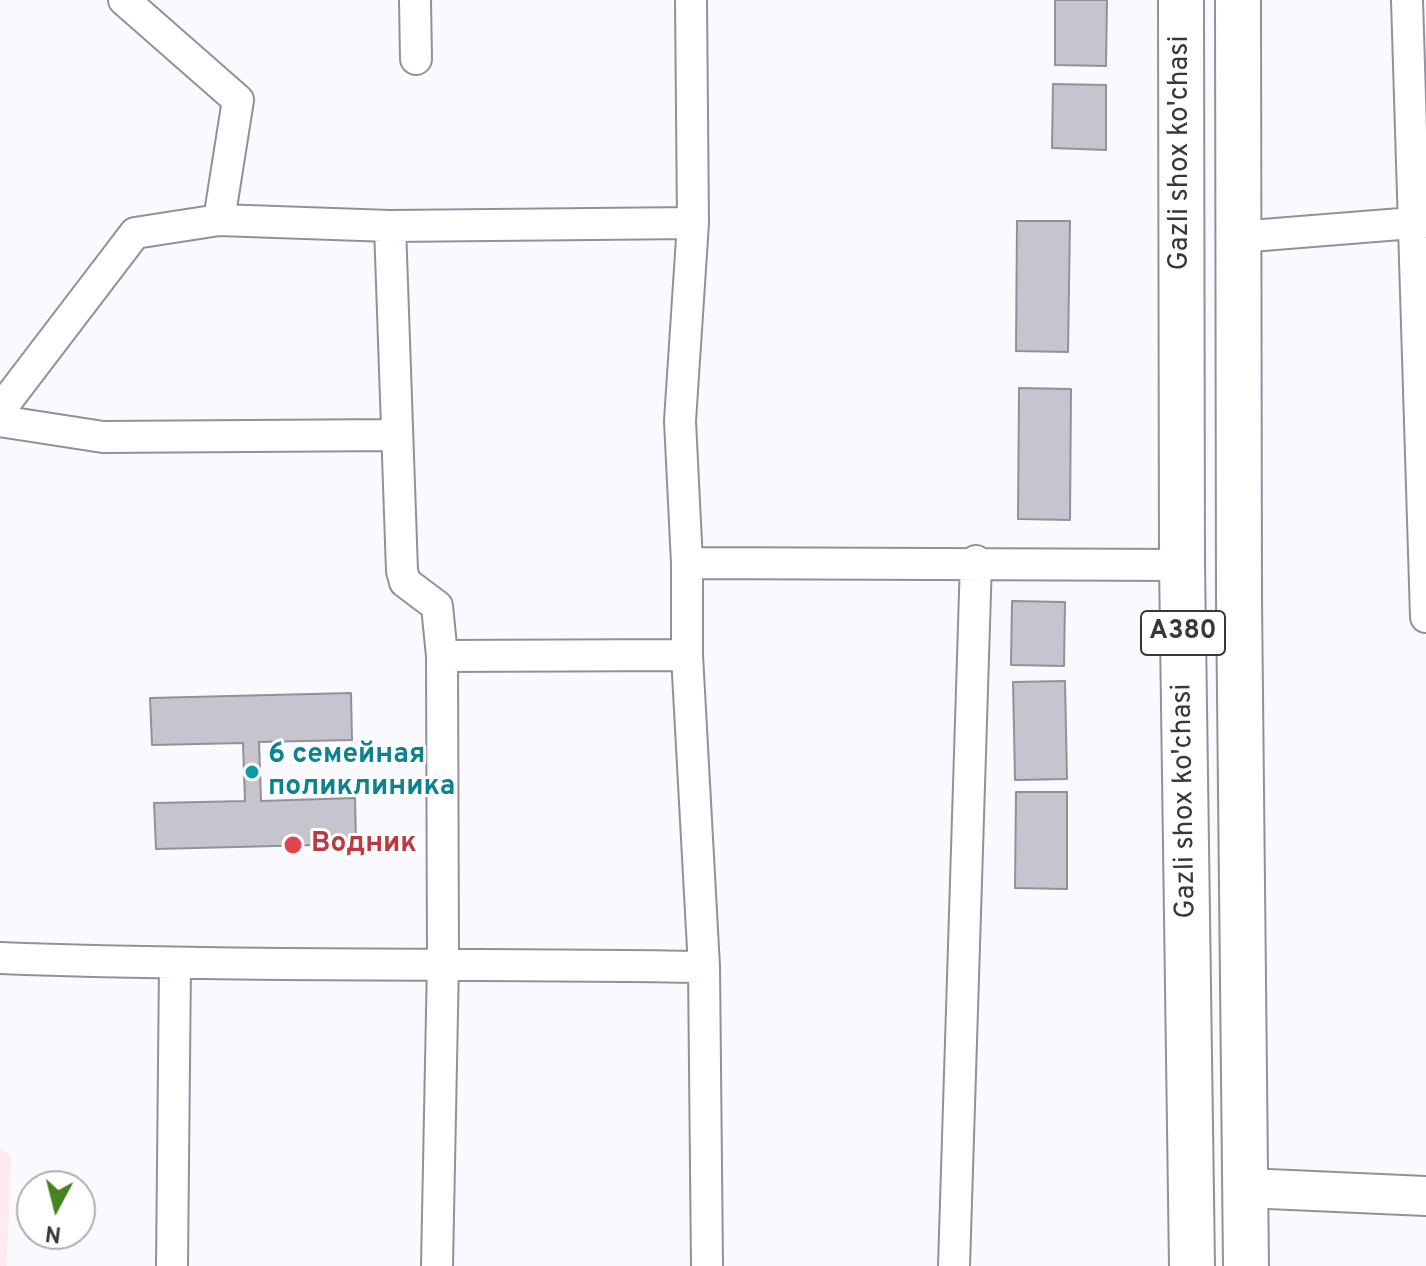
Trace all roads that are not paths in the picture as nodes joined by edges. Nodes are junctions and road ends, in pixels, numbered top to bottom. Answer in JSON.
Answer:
{"nodes":[{"id":1,"x":124,"y":0,"type":"edge"},
{"id":2,"x":415,"y":0,"type":"edge"},
{"id":3,"x":691,"y":0,"type":"edge"},
{"id":4,"x":1181,"y":0,"type":"edge"},
{"id":5,"x":1238,"y":0,"type":"edge"},
{"id":6,"x":1407,"y":0,"type":"edge"},
{"id":7,"x":416,"y":59,"type":"dead end"},
{"id":8,"x":219,"y":220,"type":"junction"},
{"id":9,"x":1421,"y":222,"type":"edge"},
{"id":10,"x":693,"y":223,"type":"junction"},
{"id":11,"x":390,"y":226,"type":"junction"},
{"id":12,"x":1238,"y":237,"type":"junction"},
{"id":13,"x":0,"y":410,"type":"edge"},
{"id":14,"x":0,"y":421,"type":"edge"},
{"id":15,"x":395,"y":435,"type":"junction"},
{"id":16,"x":976,"y":561,"type":"junction"},
{"id":17,"x":687,"y":563,"type":"junction"},
{"id":18,"x":1182,"y":565,"type":"junction"},
{"id":19,"x":1426,"y":617,"type":"edge"},
{"id":20,"x":687,"y":655,"type":"junction"},
{"id":21,"x":442,"y":656,"type":"junction"},
{"id":22,"x":0,"y":958,"type":"edge"},
{"id":23,"x":443,"y":962,"type":"junction"},
{"id":24,"x":175,"y":964,"type":"junction"},
{"id":25,"x":704,"y":967,"type":"junction"},
{"id":26,"x":1246,"y":1188,"type":"junction"},
{"id":27,"x":1426,"y":1196,"type":"edge"},
{"id":28,"x":172,"y":1266,"type":"edge"},
{"id":29,"x":437,"y":1266,"type":"edge"},
{"id":30,"x":707,"y":1266,"type":"edge"},
{"id":31,"x":954,"y":1266,"type":"edge"},
{"id":32,"x":1192,"y":1266,"type":"edge"},
{"id":33,"x":1246,"y":1266,"type":"edge"}],
"edges":[{"from":1,"to":8,"type":"street"},
{"from":2,"to":7,"type":"street"},
{"from":3,"to":10,"type":"street"},
{"from":4,"to":18,"type":"highway","name":"Gazli shox ko'chasi","number":"A380"},
{"from":5,"to":12,"type":"highway","name":"Gazli shox ko'chasi","number":"A380"},
{"from":6,"to":9,"type":"street"},
{"from":8,"to":11,"type":"street"},
{"from":8,"to":13,"type":"street"},
{"from":9,"to":12,"type":"street"},
{"from":9,"to":19,"type":"street"},
{"from":10,"to":11,"type":"street"},
{"from":10,"to":17,"type":"street"},
{"from":11,"to":15,"type":"street"},
{"from":12,"to":26,"type":"highway","name":"Gazli shox ko'chasi","number":"A380"},
{"from":14,"to":15,"type":"street"},
{"from":15,"to":21,"type":"street"},
{"from":16,"to":17,"type":"street"},
{"from":16,"to":18,"type":"street"},
{"from":16,"to":31,"type":"street"},
{"from":17,"to":20,"type":"street"},
{"from":18,"to":32,"type":"highway","name":"Gazli shox ko'chasi","number":"A380"},
{"from":20,"to":21,"type":"street"},
{"from":20,"to":25,"type":"street"},
{"from":21,"to":23,"type":"street"},
{"from":22,"to":24,"type":"street"},
{"from":23,"to":24,"type":"street"},
{"from":23,"to":25,"type":"street"},
{"from":23,"to":29,"type":"street"},
{"from":24,"to":28,"type":"street"},
{"from":25,"to":30,"type":"street"},
{"from":26,"to":27,"type":"street"},
{"from":26,"to":33,"type":"highway","name":"Gazli shox ko'chasi","number":"A380"}]}
